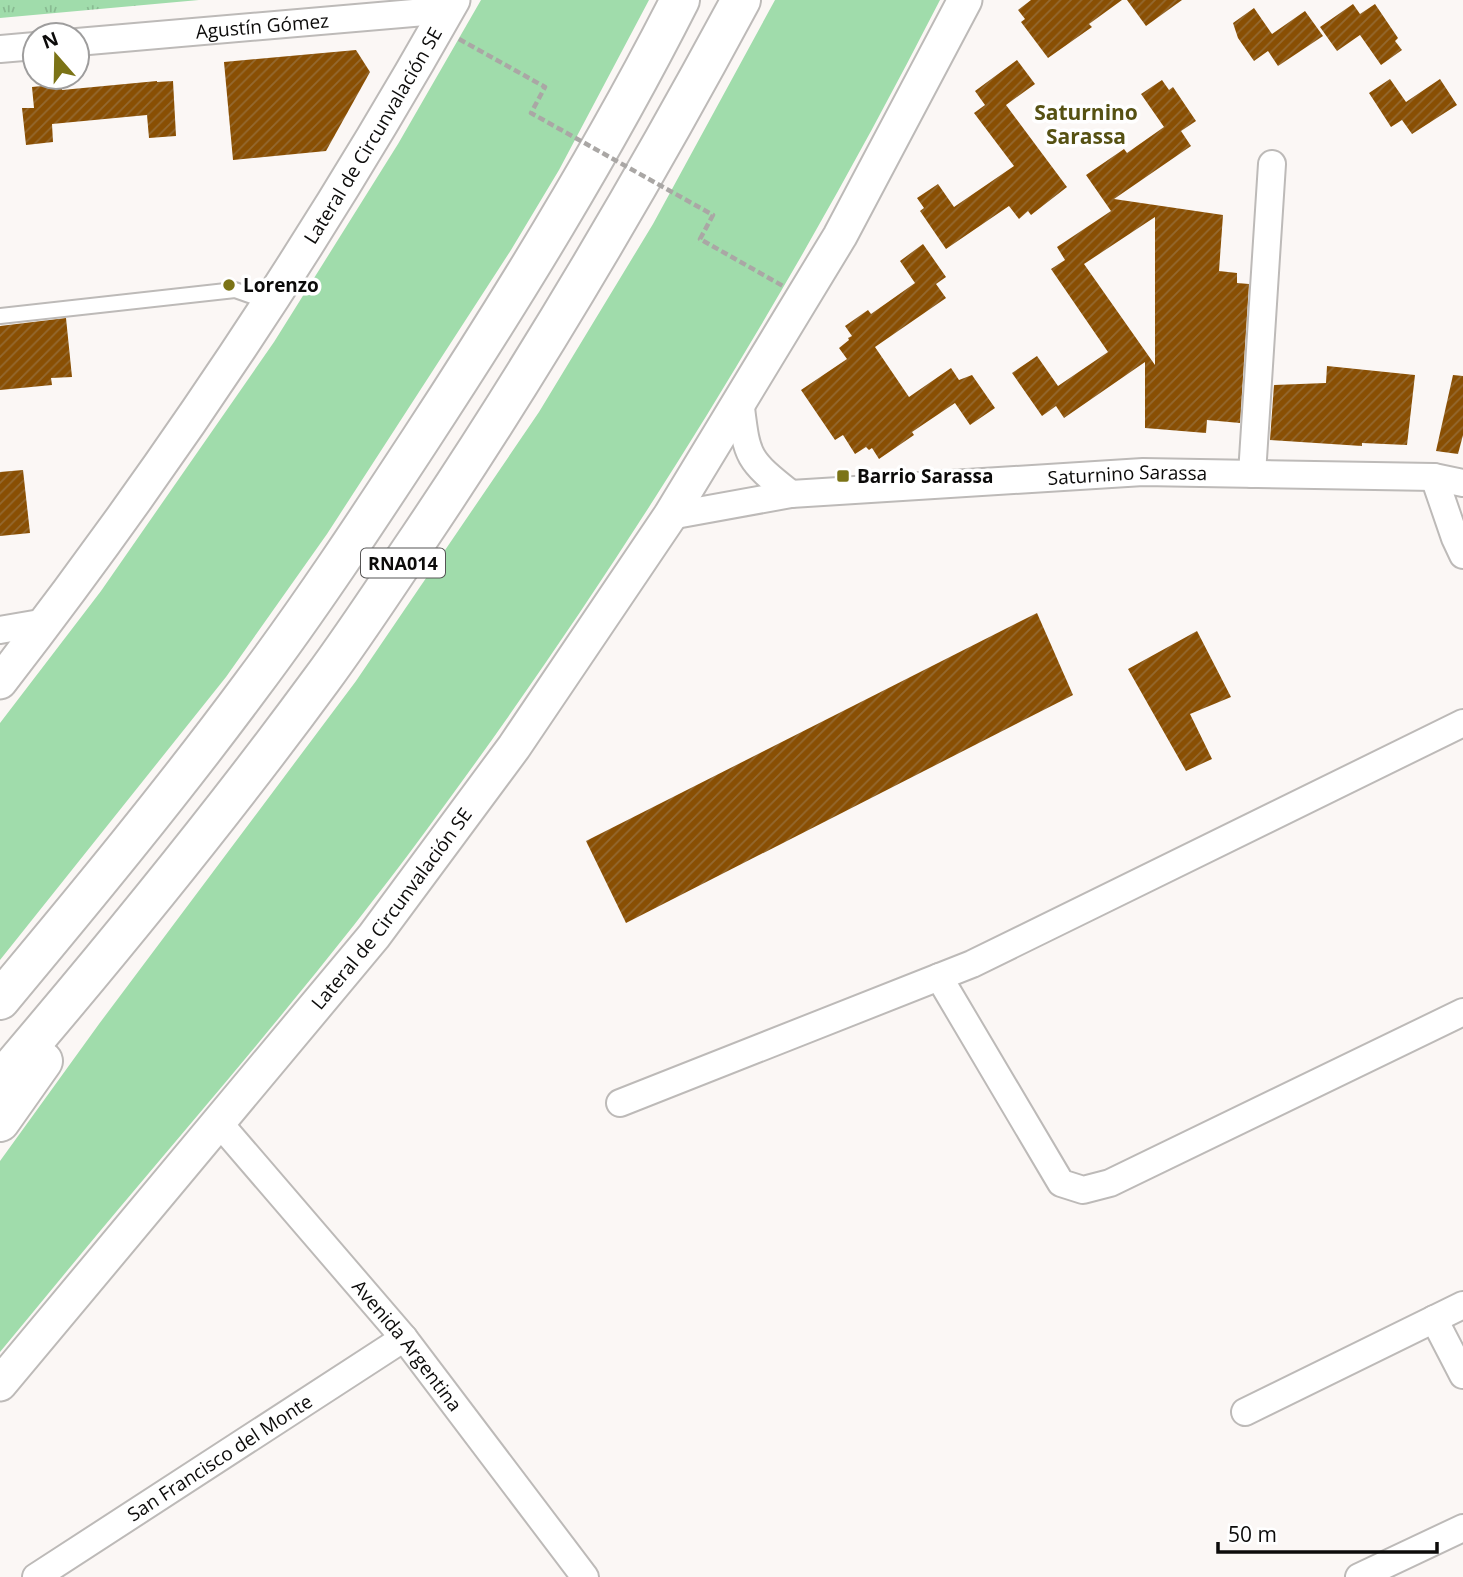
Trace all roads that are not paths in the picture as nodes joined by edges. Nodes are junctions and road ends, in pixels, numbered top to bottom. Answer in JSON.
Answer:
{"nodes":[{"id":1,"x":680,"y":0,"type":"edge"},
{"id":2,"x":740,"y":0,"type":"edge"},
{"id":3,"x":965,"y":0,"type":"edge"},
{"id":4,"x":453,"y":16,"type":"edge"},
{"id":5,"x":91,"y":41,"type":"edge"},
{"id":6,"x":21,"y":47,"type":"edge"},
{"id":7,"x":0,"y":49,"type":"edge"},
{"id":8,"x":1272,"y":164,"type":"dead end"},
{"id":9,"x":271,"y":302,"type":"junction"},
{"id":10,"x":0,"y":316,"type":"edge"},
{"id":11,"x":740,"y":400,"type":"junction"},
{"id":12,"x":1252,"y":474,"type":"junction"},
{"id":13,"x":1434,"y":477,"type":"junction"},
{"id":14,"x":1463,"y":483,"type":"edge"},
{"id":15,"x":791,"y":494,"type":"junction"},
{"id":16,"x":670,"y":516,"type":"junction"},
{"id":17,"x":1463,"y":555,"type":"edge"},
{"id":18,"x":46,"y":622,"type":"junction"},
{"id":19,"x":0,"y":630,"type":"edge"},
{"id":20,"x":0,"y":682,"type":"edge"},
{"id":21,"x":1463,"y":723,"type":"edge"},
{"id":22,"x":173,"y":875,"type":"junction"},
{"id":23,"x":939,"y":977,"type":"junction"},
{"id":24,"x":0,"y":1000,"type":"edge"},
{"id":25,"x":1463,"y":1012,"type":"edge"},
{"id":26,"x":0,"y":1081,"type":"edge"},
{"id":27,"x":620,"y":1103,"type":"dead end"},
{"id":28,"x":0,"y":1122,"type":"edge"},
{"id":29,"x":220,"y":1124,"type":"junction"},
{"id":30,"x":1463,"y":1305,"type":"edge"},
{"id":31,"x":1434,"y":1319,"type":"junction"},
{"id":32,"x":404,"y":1338,"type":"junction"},
{"id":33,"x":1463,"y":1375,"type":"edge"},
{"id":34,"x":0,"y":1384,"type":"edge"},
{"id":35,"x":1245,"y":1412,"type":"dead end"},
{"id":36,"x":1463,"y":1528,"type":"edge"},
{"id":37,"x":36,"y":1577,"type":"edge"},
{"id":38,"x":585,"y":1577,"type":"edge"},
{"id":39,"x":1359,"y":1577,"type":"edge"}],
"edges":[{"from":1,"to":24,"type":"highway","number":"RNA014"},
{"from":2,"to":22,"type":"highway","number":"RNA014"},
{"from":3,"to":11,"type":"street","name":"Lateral de Circunvalación SE"},
{"from":4,"to":5,"type":"street","name":"Agustín Gómez"},
{"from":4,"to":9,"type":"street","name":"Lateral de Circunvalación SE"},
{"from":6,"to":7,"type":"street"},
{"from":8,"to":12,"type":"street"},
{"from":9,"to":10,"type":"lane"},
{"from":9,"to":18,"type":"street","name":"Lateral de Circunvalación SE"},
{"from":11,"to":15,"type":"street"},
{"from":11,"to":16,"type":"street","name":"Lateral de Circunvalación SE"},
{"from":12,"to":13,"type":"street","name":"Saturnino Sarassa"},
{"from":12,"to":15,"type":"street","name":"Saturnino Sarassa"},
{"from":13,"to":14,"type":"street","name":"Saturnino Sarassa"},
{"from":13,"to":17,"type":"street"},
{"from":15,"to":16,"type":"street","name":"Saturnino Sarassa"},
{"from":16,"to":29,"type":"street","name":"Lateral de Circunvalación SE"},
{"from":18,"to":19,"type":"street"},
{"from":18,"to":20,"type":"street","name":"Lateral de Circunvalación SE"},
{"from":21,"to":23,"type":"street"},
{"from":22,"to":26,"type":"highway","number":"RNA014"},
{"from":22,"to":28,"type":"highway"},
{"from":23,"to":25,"type":"street"},
{"from":23,"to":27,"type":"street"},
{"from":29,"to":32,"type":"street","name":"Avenida Argentina"},
{"from":29,"to":34,"type":"street","name":"Lateral de Circunvalación SE"},
{"from":30,"to":31,"type":"street"},
{"from":31,"to":33,"type":"street"},
{"from":31,"to":35,"type":"street"},
{"from":32,"to":37,"type":"street","name":"San Francisco del Monte"},
{"from":32,"to":38,"type":"street","name":"Avenida Argentina"},
{"from":36,"to":39,"type":"street"}]}
